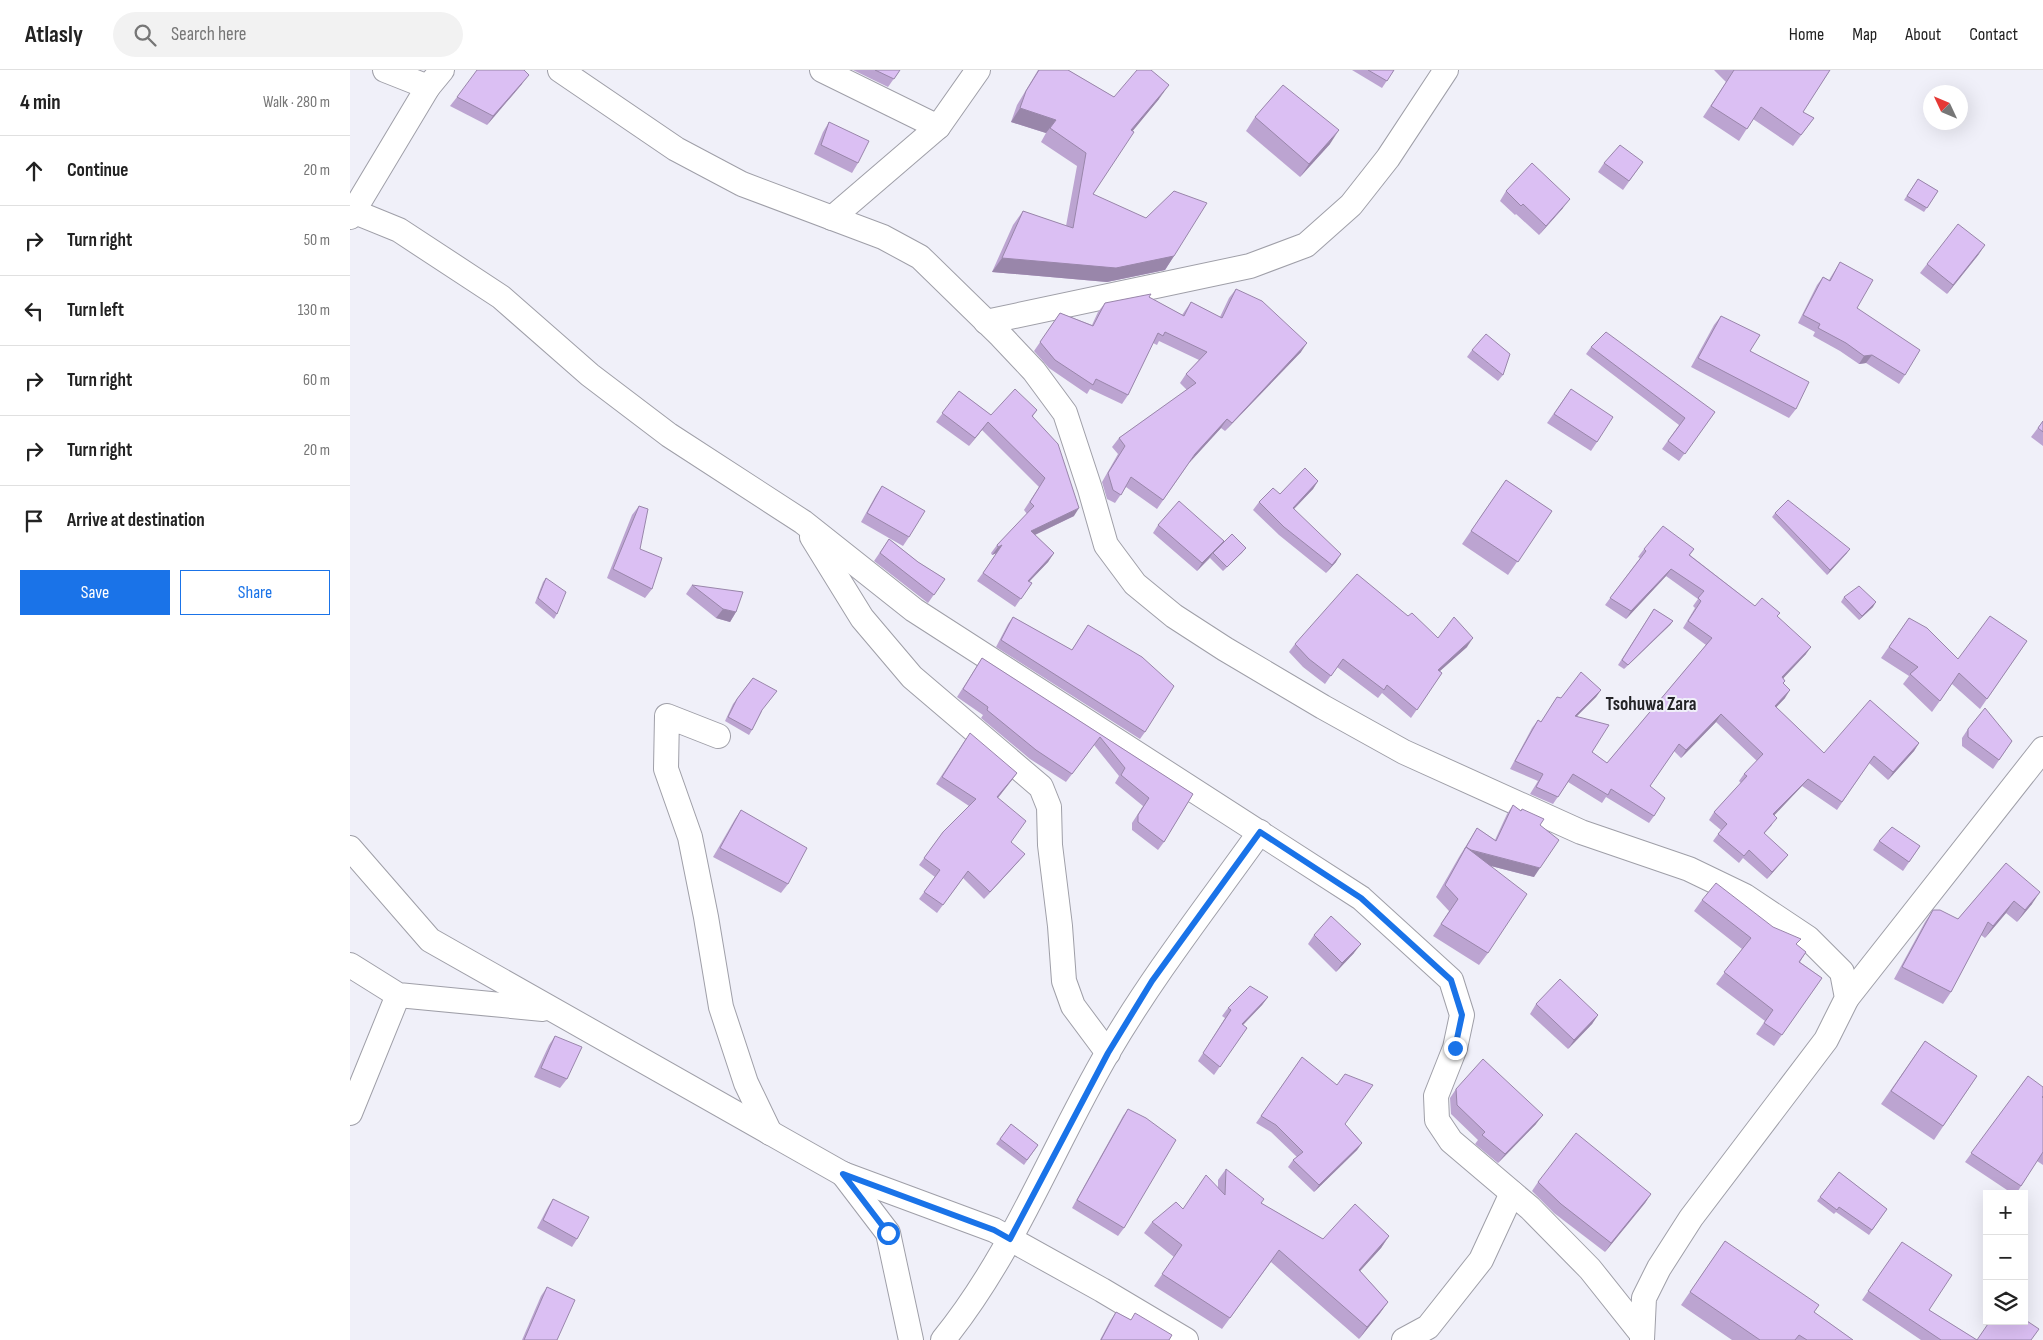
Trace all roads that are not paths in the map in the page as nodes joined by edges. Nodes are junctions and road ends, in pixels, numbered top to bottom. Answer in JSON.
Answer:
{"nodes":[{"id":1,"x":385,"y":70,"type":"edge"},
{"id":2,"x":560,"y":70,"type":"edge"},
{"id":3,"x":822,"y":70,"type":"edge"},
{"id":4,"x":978,"y":70,"type":"edge"},
{"id":5,"x":1446,"y":70,"type":"edge"},
{"id":6,"x":435,"y":79,"type":"edge"},
{"id":7,"x":938,"y":127,"type":"junction"},
{"id":8,"x":351,"y":213,"type":"edge"},
{"id":9,"x":832,"y":218,"type":"junction"},
{"id":10,"x":986,"y":322,"type":"junction"},
{"id":11,"x":803,"y":522,"type":"junction"},
{"id":12,"x":718,"y":736,"type":"dead end"},
{"id":13,"x":2043,"y":749,"type":"edge"},
{"id":14,"x":1260,"y":832,"type":"junction"},
{"id":15,"x":350,"y":848,"type":"edge"},
{"id":16,"x":350,"y":965,"type":"edge"},
{"id":17,"x":398,"y":996,"type":"junction"},
{"id":18,"x":1848,"y":998,"type":"junction"},
{"id":19,"x":552,"y":1009,"type":"junction"},
{"id":20,"x":1108,"y":1053,"type":"junction"},
{"id":21,"x":350,"y":1113,"type":"edge"},
{"id":22,"x":770,"y":1133,"type":"junction"},
{"id":23,"x":843,"y":1174,"type":"junction"},
{"id":24,"x":1512,"y":1193,"type":"junction"},
{"id":25,"x":1010,"y":1239,"type":"junction"},
{"id":26,"x":1633,"y":1333,"type":"edge"},
{"id":27,"x":910,"y":1340,"type":"edge"},
{"id":28,"x":943,"y":1340,"type":"edge"},
{"id":29,"x":1186,"y":1340,"type":"edge"},
{"id":30,"x":1404,"y":1340,"type":"edge"}],
"edges":[{"from":1,"to":6,"type":"street"},
{"from":2,"to":9,"type":"street"},
{"from":3,"to":7,"type":"street"},
{"from":4,"to":7,"type":"street"},
{"from":5,"to":10,"type":"street"},
{"from":6,"to":8,"type":"street"},
{"from":7,"to":9,"type":"street"},
{"from":8,"to":11,"type":"street"},
{"from":9,"to":10,"type":"street"},
{"from":10,"to":18,"type":"street"},
{"from":11,"to":14,"type":"street"},
{"from":11,"to":20,"type":"street"},
{"from":12,"to":22,"type":"street"},
{"from":13,"to":18,"type":"street"},
{"from":14,"to":20,"type":"street"},
{"from":14,"to":24,"type":"street"},
{"from":15,"to":19,"type":"street"},
{"from":16,"to":17,"type":"street"},
{"from":17,"to":19,"type":"street"},
{"from":17,"to":21,"type":"street"},
{"from":18,"to":26,"type":"street"},
{"from":19,"to":22,"type":"street"},
{"from":20,"to":25,"type":"street"},
{"from":22,"to":23,"type":"street"},
{"from":23,"to":25,"type":"street"},
{"from":23,"to":27,"type":"street"},
{"from":24,"to":26,"type":"street"},
{"from":24,"to":30,"type":"street"},
{"from":25,"to":28,"type":"street"},
{"from":25,"to":29,"type":"street"}]}
